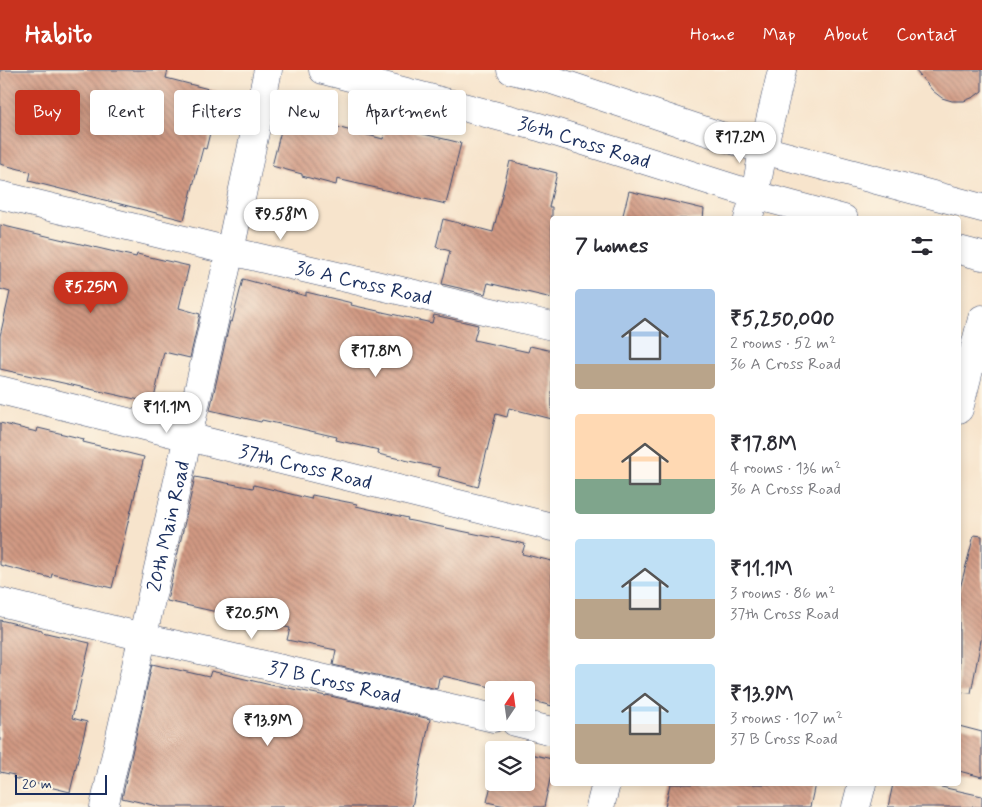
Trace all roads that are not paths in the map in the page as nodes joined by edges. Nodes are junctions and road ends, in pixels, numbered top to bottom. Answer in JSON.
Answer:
{"nodes":[{"id":1,"x":268,"y":70,"type":"edge"},
{"id":2,"x":323,"y":70,"type":"edge"},
{"id":3,"x":511,"y":70,"type":"edge"},
{"id":4,"x":782,"y":70,"type":"edge"},
{"id":5,"x":550,"y":75,"type":"edge"},
{"id":6,"x":763,"y":150,"type":"junction"},
{"id":7,"x":0,"y":195,"type":"edge"},
{"id":8,"x":751,"y":207,"type":"edge"},
{"id":9,"x":982,"y":208,"type":"edge"},
{"id":10,"x":821,"y":216,"type":"edge"},
{"id":11,"x":230,"y":251,"type":"junction"},
{"id":12,"x":961,"y":251,"type":"edge"},
{"id":13,"x":982,"y":256,"type":"edge"},
{"id":14,"x":982,"y":319,"type":"edge"},
{"id":15,"x":550,"y":326,"type":"edge"},
{"id":16,"x":0,"y":390,"type":"edge"},
{"id":17,"x":961,"y":401,"type":"edge"},
{"id":18,"x":188,"y":438,"type":"junction"},
{"id":19,"x":550,"y":527,"type":"edge"},
{"id":20,"x":0,"y":602,"type":"edge"},
{"id":21,"x":143,"y":637,"type":"junction"},
{"id":22,"x":485,"y":716,"type":"edge"},
{"id":23,"x":535,"y":727,"type":"edge"},
{"id":24,"x":550,"y":731,"type":"edge"},
{"id":25,"x":605,"y":786,"type":"edge"},
{"id":26,"x":861,"y":786,"type":"edge"},
{"id":27,"x":104,"y":807,"type":"edge"},
{"id":28,"x":600,"y":807,"type":"edge"},
{"id":29,"x":856,"y":807,"type":"edge"}],
"edges":[{"from":1,"to":11,"type":"street","name":"20th Main Road"},
{"from":2,"to":8,"type":"street","name":"36th Cross Road"},
{"from":3,"to":5,"type":"street"},
{"from":4,"to":6,"type":"street"},
{"from":5,"to":6,"type":"street"},
{"from":6,"to":8,"type":"street"},
{"from":6,"to":9,"type":"street"},
{"from":7,"to":11,"type":"street","name":"36 A Cross Road"},
{"from":8,"to":10,"type":"street","name":"36th Cross Road"},
{"from":11,"to":15,"type":"street","name":"36 A Cross Road"},
{"from":11,"to":18,"type":"street","name":"20th Main Road"},
{"from":12,"to":13,"type":"street"},
{"from":14,"to":17,"type":"street"},
{"from":16,"to":18,"type":"street","name":"37th Cross Road"},
{"from":18,"to":19,"type":"street","name":"37th Cross Road"},
{"from":18,"to":21,"type":"street","name":"20th Main Road"},
{"from":20,"to":21,"type":"street","name":"37 B Cross Road"},
{"from":21,"to":22,"type":"street","name":"37 B Cross Road"},
{"from":21,"to":27,"type":"street","name":"20th Main Road"},
{"from":23,"to":24,"type":"street"},
{"from":25,"to":28,"type":"street"},
{"from":26,"to":29,"type":"street"}]}
